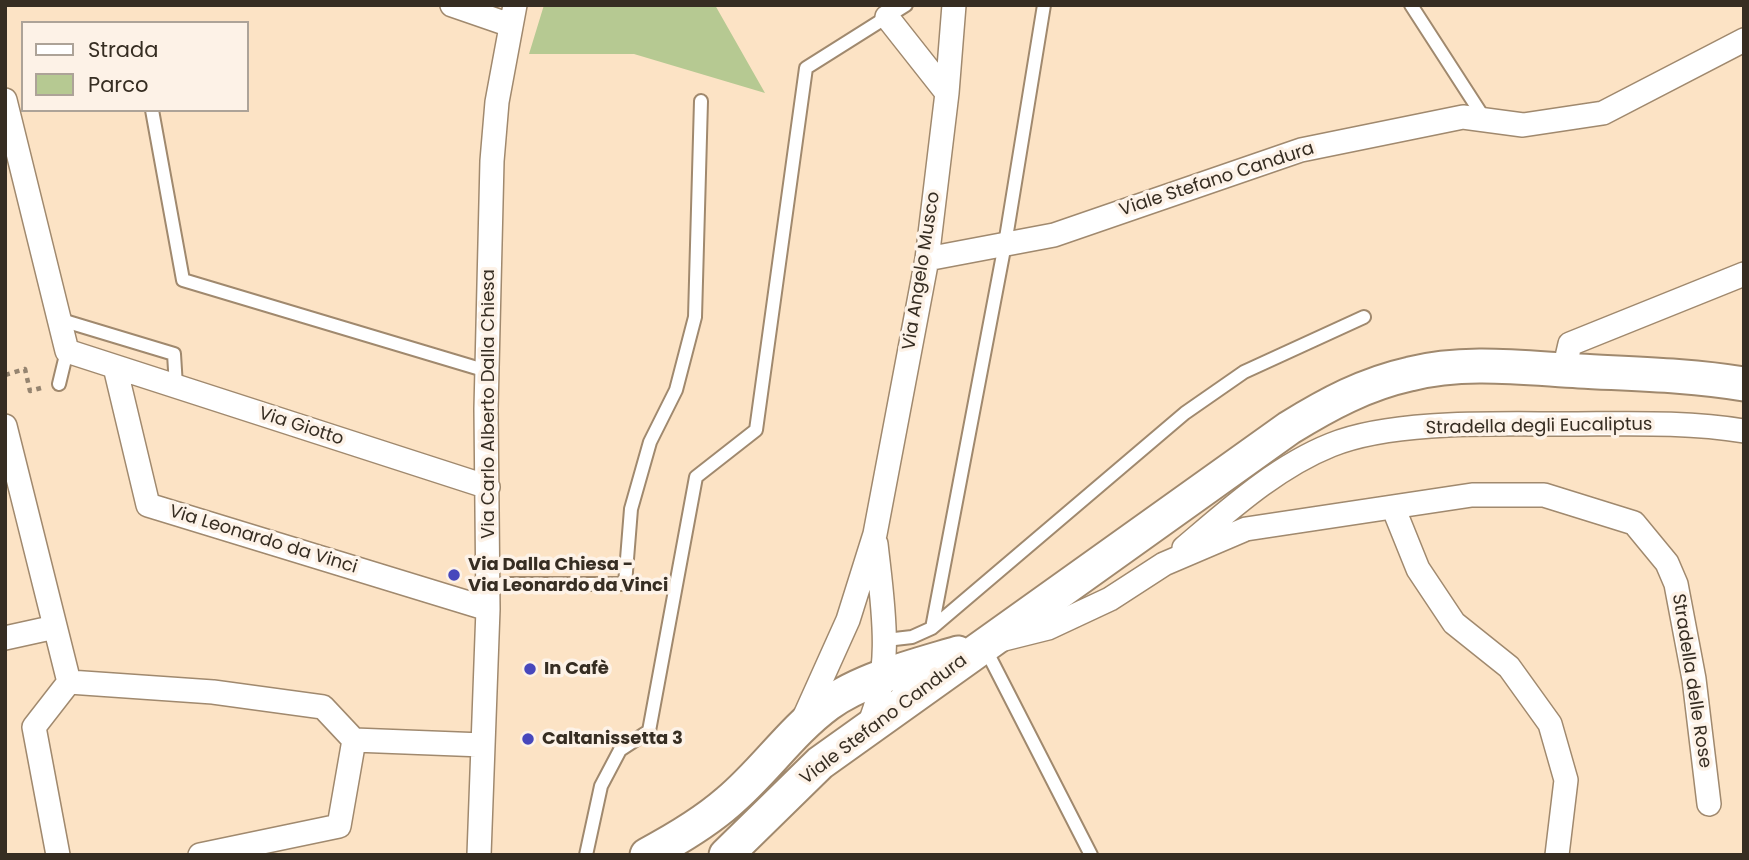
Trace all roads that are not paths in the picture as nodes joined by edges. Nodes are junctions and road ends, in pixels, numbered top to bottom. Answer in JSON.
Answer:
{"nodes":[{"id":1,"x":452,"y":5,"type":"edge"},
{"id":2,"x":954,"y":5,"type":"edge"},
{"id":3,"x":1044,"y":5,"type":"edge"},
{"id":4,"x":1411,"y":5,"type":"edge"},
{"id":5,"x":896,"y":11,"type":"edge"},
{"id":6,"x":513,"y":15,"type":"edge"},
{"id":7,"x":1744,"y":40,"type":"edge"},
{"id":8,"x":947,"y":93,"type":"junction"},
{"id":9,"x":5,"y":100,"type":"edge"},
{"id":10,"x":701,"y":102,"type":"dead end"},
{"id":11,"x":152,"y":112,"type":"edge"},
{"id":12,"x":1484,"y":118,"type":"junction"},
{"id":13,"x":1005,"y":244,"type":"junction"},
{"id":14,"x":927,"y":259,"type":"junction"},
{"id":15,"x":1744,"y":274,"type":"edge"},
{"id":16,"x":1364,"y":317,"type":"dead end"},
{"id":17,"x":58,"y":319,"type":"junction"},
{"id":18,"x":67,"y":351,"type":"junction"},
{"id":19,"x":115,"y":367,"type":"junction"},
{"id":20,"x":1564,"y":370,"type":"junction"},
{"id":21,"x":487,"y":371,"type":"junction"},
{"id":22,"x":59,"y":384,"type":"road end"},
{"id":23,"x":1744,"y":384,"type":"edge"},
{"id":24,"x":176,"y":386,"type":"junction"},
{"id":25,"x":5,"y":426,"type":"edge"},
{"id":26,"x":1744,"y":431,"type":"edge"},
{"id":27,"x":488,"y":486,"type":"junction"},
{"id":28,"x":1393,"y":507,"type":"junction"},
{"id":29,"x":875,"y":534,"type":"junction"},
{"id":30,"x":1164,"y":564,"type":"junction"},
{"id":31,"x":489,"y":584,"type":"junction"},
{"id":32,"x":488,"y":609,"type":"junction"},
{"id":33,"x":55,"y":627,"type":"junction"},
{"id":34,"x":932,"y":628,"type":"junction"},
{"id":35,"x":5,"y":638,"type":"edge"},
{"id":36,"x":886,"y":640,"type":"junction"},
{"id":37,"x":984,"y":645,"type":"junction"},
{"id":38,"x":883,"y":678,"type":"junction"},
{"id":39,"x":69,"y":682,"type":"junction"},
{"id":40,"x":799,"y":728,"type":"junction"},
{"id":41,"x":866,"y":731,"type":"junction"},
{"id":42,"x":354,"y":740,"type":"junction"},
{"id":43,"x":483,"y":745,"type":"junction"},
{"id":44,"x":1709,"y":804,"type":"dead end"},
{"id":45,"x":738,"y":848,"type":"edge"},
{"id":46,"x":482,"y":853,"type":"edge"},
{"id":47,"x":58,"y":855,"type":"edge"},
{"id":48,"x":200,"y":855,"type":"edge"},
{"id":49,"x":586,"y":855,"type":"edge"},
{"id":50,"x":647,"y":855,"type":"edge"},
{"id":51,"x":1091,"y":855,"type":"edge"},
{"id":52,"x":1557,"y":855,"type":"edge"}],
"edges":[{"from":1,"to":6,"type":"street"},
{"from":2,"to":8,"type":"street","name":"Via Angelo Musco"},
{"from":3,"to":13,"type":"lane"},
{"from":4,"to":12,"type":"lane"},
{"from":5,"to":8,"type":"street"},
{"from":5,"to":49,"type":"lane"},
{"from":6,"to":21,"type":"street","name":"Via Carlo Alberto Dalla Chiesa"},
{"from":7,"to":12,"type":"street","name":"Viale Stefano Candura"},
{"from":8,"to":14,"type":"street","name":"Via Angelo Musco"},
{"from":9,"to":17,"type":"street"},
{"from":10,"to":31,"type":"lane"},
{"from":11,"to":21,"type":"lane"},
{"from":12,"to":13,"type":"street","name":"Viale Stefano Candura"},
{"from":13,"to":14,"type":"street","name":"Viale Stefano Candura"},
{"from":13,"to":34,"type":"lane"},
{"from":14,"to":29,"type":"street","name":"Via Angelo Musco"},
{"from":15,"to":20,"type":"street"},
{"from":16,"to":34,"type":"lane"},
{"from":17,"to":18,"type":"street"},
{"from":17,"to":24,"type":"lane"},
{"from":18,"to":19,"type":"street"},
{"from":18,"to":22,"type":"lane"},
{"from":19,"to":24,"type":"street","name":"Via Giotto"},
{"from":19,"to":32,"type":"street","name":"Via Leonardo da Vinci"},
{"from":20,"to":23,"type":"main road","name":"Viale Stefano Candura"},
{"from":20,"to":37,"type":"main road","name":"Viale Stefano Candura"},
{"from":21,"to":27,"type":"street","name":"Via Carlo Alberto Dalla Chiesa"},
{"from":24,"to":27,"type":"street","name":"Via Giotto"},
{"from":25,"to":33,"type":"street"},
{"from":26,"to":30,"type":"street","name":"Stradella degli Eucaliptus"},
{"from":27,"to":31,"type":"street","name":"Via Carlo Alberto Dalla Chiesa"},
{"from":28,"to":30,"type":"street","name":"Stradella delle Rose"},
{"from":28,"to":44,"type":"street","name":"Stradella delle Rose"},
{"from":28,"to":52,"type":"street"},
{"from":29,"to":36,"type":"street"},
{"from":29,"to":40,"type":"street"},
{"from":30,"to":37,"type":"street"},
{"from":31,"to":32,"type":"street","name":"Via Carlo Alberto Dalla Chiesa"},
{"from":32,"to":43,"type":"street","name":"Via Carlo Alberto Dalla Chiesa"},
{"from":33,"to":35,"type":"street"},
{"from":33,"to":39,"type":"street"},
{"from":34,"to":36,"type":"lane"},
{"from":36,"to":38,"type":"street"},
{"from":37,"to":38,"type":"main road","name":"Viale Stefano Candura"},
{"from":37,"to":41,"type":"main road","name":"Viale Stefano Candura"},
{"from":37,"to":51,"type":"lane"},
{"from":38,"to":40,"type":"main road","name":"Viale Stefano Candura"},
{"from":38,"to":41,"type":"street"},
{"from":39,"to":42,"type":"street"},
{"from":39,"to":47,"type":"street"},
{"from":40,"to":50,"type":"main road","name":"Viale Stefano Candura"},
{"from":41,"to":45,"type":"main road","name":"Viale Stefano Candura"},
{"from":42,"to":43,"type":"street"},
{"from":42,"to":48,"type":"street"},
{"from":43,"to":46,"type":"street","name":"Via Carlo Alberto Dalla Chiesa"}]}
